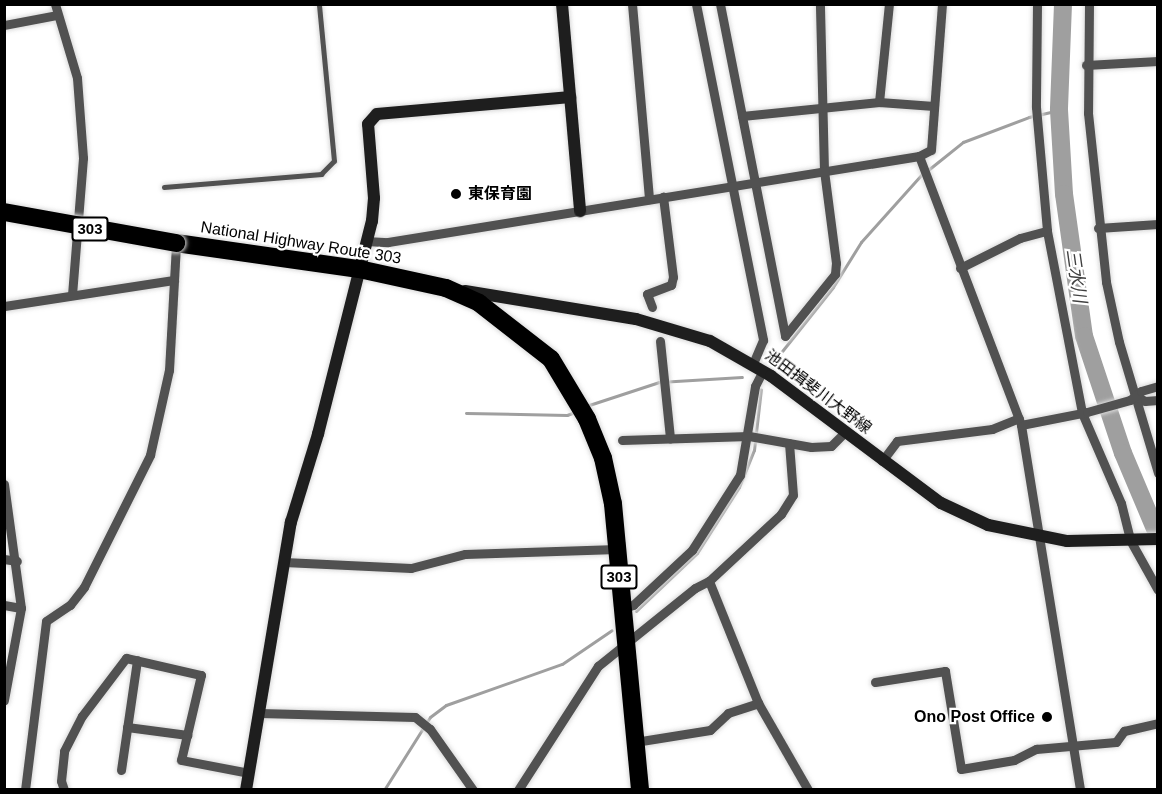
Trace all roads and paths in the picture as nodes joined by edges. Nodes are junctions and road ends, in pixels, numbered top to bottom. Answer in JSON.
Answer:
{"nodes":[{"id":1,"x":55,"y":4,"type":"edge"},
{"id":2,"x":320,"y":4,"type":"edge"},
{"id":3,"x":562,"y":4,"type":"edge"},
{"id":4,"x":632,"y":4,"type":"edge"},
{"id":5,"x":696,"y":4,"type":"edge"},
{"id":6,"x":720,"y":4,"type":"edge"},
{"id":7,"x":820,"y":4,"type":"edge"},
{"id":8,"x":889,"y":4,"type":"edge"},
{"id":9,"x":942,"y":4,"type":"edge"},
{"id":10,"x":1037,"y":4,"type":"edge"},
{"id":11,"x":1089,"y":4,"type":"edge"},
{"id":12,"x":57,"y":15,"type":"junction"},
{"id":13,"x":4,"y":25,"type":"edge"},
{"id":14,"x":1158,"y":61,"type":"edge"},
{"id":15,"x":1086,"y":65,"type":"junction"},
{"id":16,"x":570,"y":97,"type":"junction"},
{"id":17,"x":879,"y":102,"type":"junction"},
{"id":18,"x":934,"y":106,"type":"junction"},
{"id":19,"x":822,"y":108,"type":"junction"},
{"id":20,"x":742,"y":116,"type":"junction"},
{"id":21,"x":921,"y":160,"type":"junction"},
{"id":22,"x":824,"y":171,"type":"junction"},
{"id":23,"x":754,"y":183,"type":"junction"},
{"id":24,"x":732,"y":186,"type":"junction"},
{"id":25,"x":164,"y":187,"type":"dead end"},
{"id":26,"x":663,"y":197,"type":"junction"},
{"id":27,"x":649,"y":199,"type":"junction"},
{"id":28,"x":4,"y":212,"type":"edge"},
{"id":29,"x":580,"y":212,"type":"junction"},
{"id":30,"x":4,"y":220,"type":"edge"},
{"id":31,"x":1158,"y":224,"type":"edge"},
{"id":32,"x":1098,"y":228,"type":"junction"},
{"id":33,"x":1047,"y":231,"type":"junction"},
{"id":34,"x":366,"y":241,"type":"junction"},
{"id":35,"x":176,"y":246,"type":"junction"},
{"id":36,"x":960,"y":268,"type":"junction"},
{"id":37,"x":358,"y":274,"type":"junction"},
{"id":38,"x":174,"y":280,"type":"junction"},
{"id":39,"x":446,"y":288,"type":"junction"},
{"id":40,"x":72,"y":294,"type":"junction"},
{"id":41,"x":4,"y":306,"type":"edge"},
{"id":42,"x":652,"y":307,"type":"dead end"},
{"id":43,"x":660,"y":341,"type":"dead end"},
{"id":44,"x":758,"y":367,"type":"junction"},
{"id":45,"x":560,"y":376,"type":"junction"},
{"id":46,"x":1158,"y":386,"type":"edge"},
{"id":47,"x":1133,"y":398,"type":"junction"},
{"id":48,"x":1158,"y":400,"type":"edge"},
{"id":49,"x":1085,"y":413,"type":"junction"},
{"id":50,"x":1020,"y":421,"type":"junction"},
{"id":51,"x":845,"y":432,"type":"junction"},
{"id":52,"x":749,"y":436,"type":"junction"},
{"id":53,"x":670,"y":438,"type":"junction"},
{"id":54,"x":622,"y":440,"type":"dead end"},
{"id":55,"x":789,"y":443,"type":"junction"},
{"id":56,"x":882,"y":461,"type":"junction"},
{"id":57,"x":1158,"y":473,"type":"edge"},
{"id":58,"x":4,"y":484,"type":"edge"},
{"id":59,"x":7,"y":511,"type":"edge"},
{"id":60,"x":1039,"y":537,"type":"junction"},
{"id":61,"x":1158,"y":539,"type":"edge"},
{"id":62,"x":1133,"y":540,"type":"junction"},
{"id":63,"x":617,"y":549,"type":"junction"},
{"id":64,"x":4,"y":559,"type":"edge"},
{"id":65,"x":17,"y":561,"type":"junction"},
{"id":66,"x":284,"y":562,"type":"junction"},
{"id":67,"x":709,"y":581,"type":"junction"},
{"id":68,"x":1158,"y":590,"type":"edge"},
{"id":69,"x":4,"y":605,"type":"edge"},
{"id":70,"x":21,"y":608,"type":"junction"},
{"id":71,"x":622,"y":609,"type":"junction"},
{"id":72,"x":626,"y":647,"type":"junction"},
{"id":73,"x":9,"y":658,"type":"edge"},
{"id":74,"x":137,"y":660,"type":"junction"},
{"id":75,"x":875,"y":682,"type":"dead end"},
{"id":76,"x":4,"y":700,"type":"edge"},
{"id":77,"x":758,"y":703,"type":"junction"},
{"id":78,"x":259,"y":713,"type":"junction"},
{"id":79,"x":1158,"y":723,"type":"edge"},
{"id":80,"x":127,"y":727,"type":"junction"},
{"id":81,"x":187,"y":735,"type":"junction"},
{"id":82,"x":635,"y":742,"type":"junction"},
{"id":83,"x":1073,"y":746,"type":"junction"},
{"id":84,"x":121,"y":770,"type":"dead end"},
{"id":85,"x":249,"y":773,"type":"junction"},
{"id":86,"x":25,"y":789,"type":"edge"},
{"id":87,"x":64,"y":789,"type":"edge"},
{"id":88,"x":246,"y":789,"type":"edge"},
{"id":89,"x":473,"y":789,"type":"edge"},
{"id":90,"x":518,"y":789,"type":"edge"},
{"id":91,"x":640,"y":789,"type":"edge"},
{"id":92,"x":808,"y":789,"type":"edge"},
{"id":93,"x":1080,"y":789,"type":"edge"}],
"edges":[{"from":1,"to":12,"type":"street"},
{"from":2,"to":25,"type":"lane"},
{"from":3,"to":16,"type":"street"},
{"from":4,"to":27,"type":"street"},
{"from":5,"to":24,"type":"street"},
{"from":6,"to":20,"type":"street"},
{"from":7,"to":19,"type":"street"},
{"from":8,"to":17,"type":"street"},
{"from":9,"to":18,"type":"street"},
{"from":10,"to":33,"type":"street"},
{"from":11,"to":15,"type":"street"},
{"from":12,"to":13,"type":"street"},
{"from":12,"to":40,"type":"street"},
{"from":14,"to":15,"type":"street"},
{"from":15,"to":32,"type":"street"},
{"from":16,"to":29,"type":"street"},
{"from":16,"to":34,"type":"street"},
{"from":17,"to":18,"type":"street"},
{"from":17,"to":19,"type":"street"},
{"from":18,"to":21,"type":"street"},
{"from":19,"to":20,"type":"street"},
{"from":19,"to":22,"type":"street"},
{"from":20,"to":23,"type":"street"},
{"from":21,"to":22,"type":"street"},
{"from":21,"to":36,"type":"street"},
{"from":22,"to":23,"type":"street"},
{"from":22,"to":23,"type":"street"},
{"from":23,"to":24,"type":"street"},
{"from":24,"to":26,"type":"street"},
{"from":24,"to":44,"type":"street"},
{"from":26,"to":27,"type":"street"},
{"from":26,"to":42,"type":"street"},
{"from":27,"to":29,"type":"street"},
{"from":28,"to":35,"type":"highway","name":"National Highway Route 303","number":"303","bridge":true},
{"from":29,"to":34,"type":"street"},
{"from":30,"to":35,"type":"highway","name":"National Highway Route 303","number":"303"},
{"from":31,"to":32,"type":"street"},
{"from":32,"to":47,"type":"street"},
{"from":33,"to":36,"type":"street"},
{"from":33,"to":49,"type":"street"},
{"from":34,"to":37,"type":"street"},
{"from":35,"to":37,"type":"highway","name":"National Highway Route 303","number":"303"},
{"from":35,"to":38,"type":"street"},
{"from":36,"to":50,"type":"street"},
{"from":37,"to":39,"type":"highway","name":"National Highway Route 303","number":"303"},
{"from":37,"to":45,"type":"highway","name":"National Highway Route 303","number":"303"},
{"from":37,"to":66,"type":"street"},
{"from":38,"to":40,"type":"street"},
{"from":38,"to":86,"type":"street"},
{"from":39,"to":44,"type":"street","name":"池田揖斐川大野線"},
{"from":39,"to":45,"type":"highway","name":"National Highway Route 303","number":"303"},
{"from":40,"to":41,"type":"street"},
{"from":43,"to":53,"type":"street"},
{"from":44,"to":51,"type":"street","name":"池田揖斐川大野線"},
{"from":44,"to":52,"type":"street"},
{"from":45,"to":63,"type":"highway","name":"National Highway Route 303","number":"303"},
{"from":46,"to":47,"type":"street"},
{"from":47,"to":48,"type":"street"},
{"from":47,"to":49,"type":"street"},
{"from":47,"to":57,"type":"street"},
{"from":49,"to":50,"type":"street"},
{"from":49,"to":62,"type":"street"},
{"from":50,"to":56,"type":"street"},
{"from":50,"to":60,"type":"street"},
{"from":51,"to":55,"type":"street"},
{"from":51,"to":56,"type":"street","name":"池田揖斐川大野線"},
{"from":52,"to":53,"type":"street"},
{"from":52,"to":55,"type":"street"},
{"from":52,"to":71,"type":"street"},
{"from":53,"to":54,"type":"street"},
{"from":55,"to":67,"type":"street"},
{"from":56,"to":60,"type":"street","name":"池田揖斐川大野線"},
{"from":58,"to":59,"type":"street"},
{"from":59,"to":65,"type":"street"},
{"from":60,"to":62,"type":"street","name":"池田揖斐川大野線"},
{"from":60,"to":83,"type":"street"},
{"from":61,"to":62,"type":"street","name":"池田揖斐川大野線"},
{"from":62,"to":68,"type":"street"},
{"from":63,"to":66,"type":"street"},
{"from":63,"to":71,"type":"highway","name":"National Highway Route 303","number":"303"},
{"from":64,"to":65,"type":"street"},
{"from":65,"to":70,"type":"street"},
{"from":66,"to":78,"type":"street"},
{"from":67,"to":72,"type":"street"},
{"from":67,"to":77,"type":"street"},
{"from":69,"to":70,"type":"street"},
{"from":70,"to":73,"type":"street"},
{"from":71,"to":72,"type":"highway","name":"National Highway Route 303","number":"303"},
{"from":72,"to":82,"type":"highway","name":"National Highway Route 303","number":"303"},
{"from":72,"to":90,"type":"street"},
{"from":73,"to":76,"type":"street"},
{"from":74,"to":80,"type":"street"},
{"from":74,"to":81,"type":"street"},
{"from":74,"to":87,"type":"street"},
{"from":75,"to":83,"type":"street"},
{"from":77,"to":82,"type":"street"},
{"from":77,"to":92,"type":"street"},
{"from":78,"to":85,"type":"street"},
{"from":78,"to":89,"type":"street"},
{"from":79,"to":83,"type":"street"},
{"from":80,"to":81,"type":"street"},
{"from":80,"to":84,"type":"street"},
{"from":81,"to":85,"type":"street"},
{"from":82,"to":91,"type":"highway","name":"National Highway Route 303","number":"303"},
{"from":83,"to":93,"type":"street"},
{"from":85,"to":88,"type":"street"}]}
